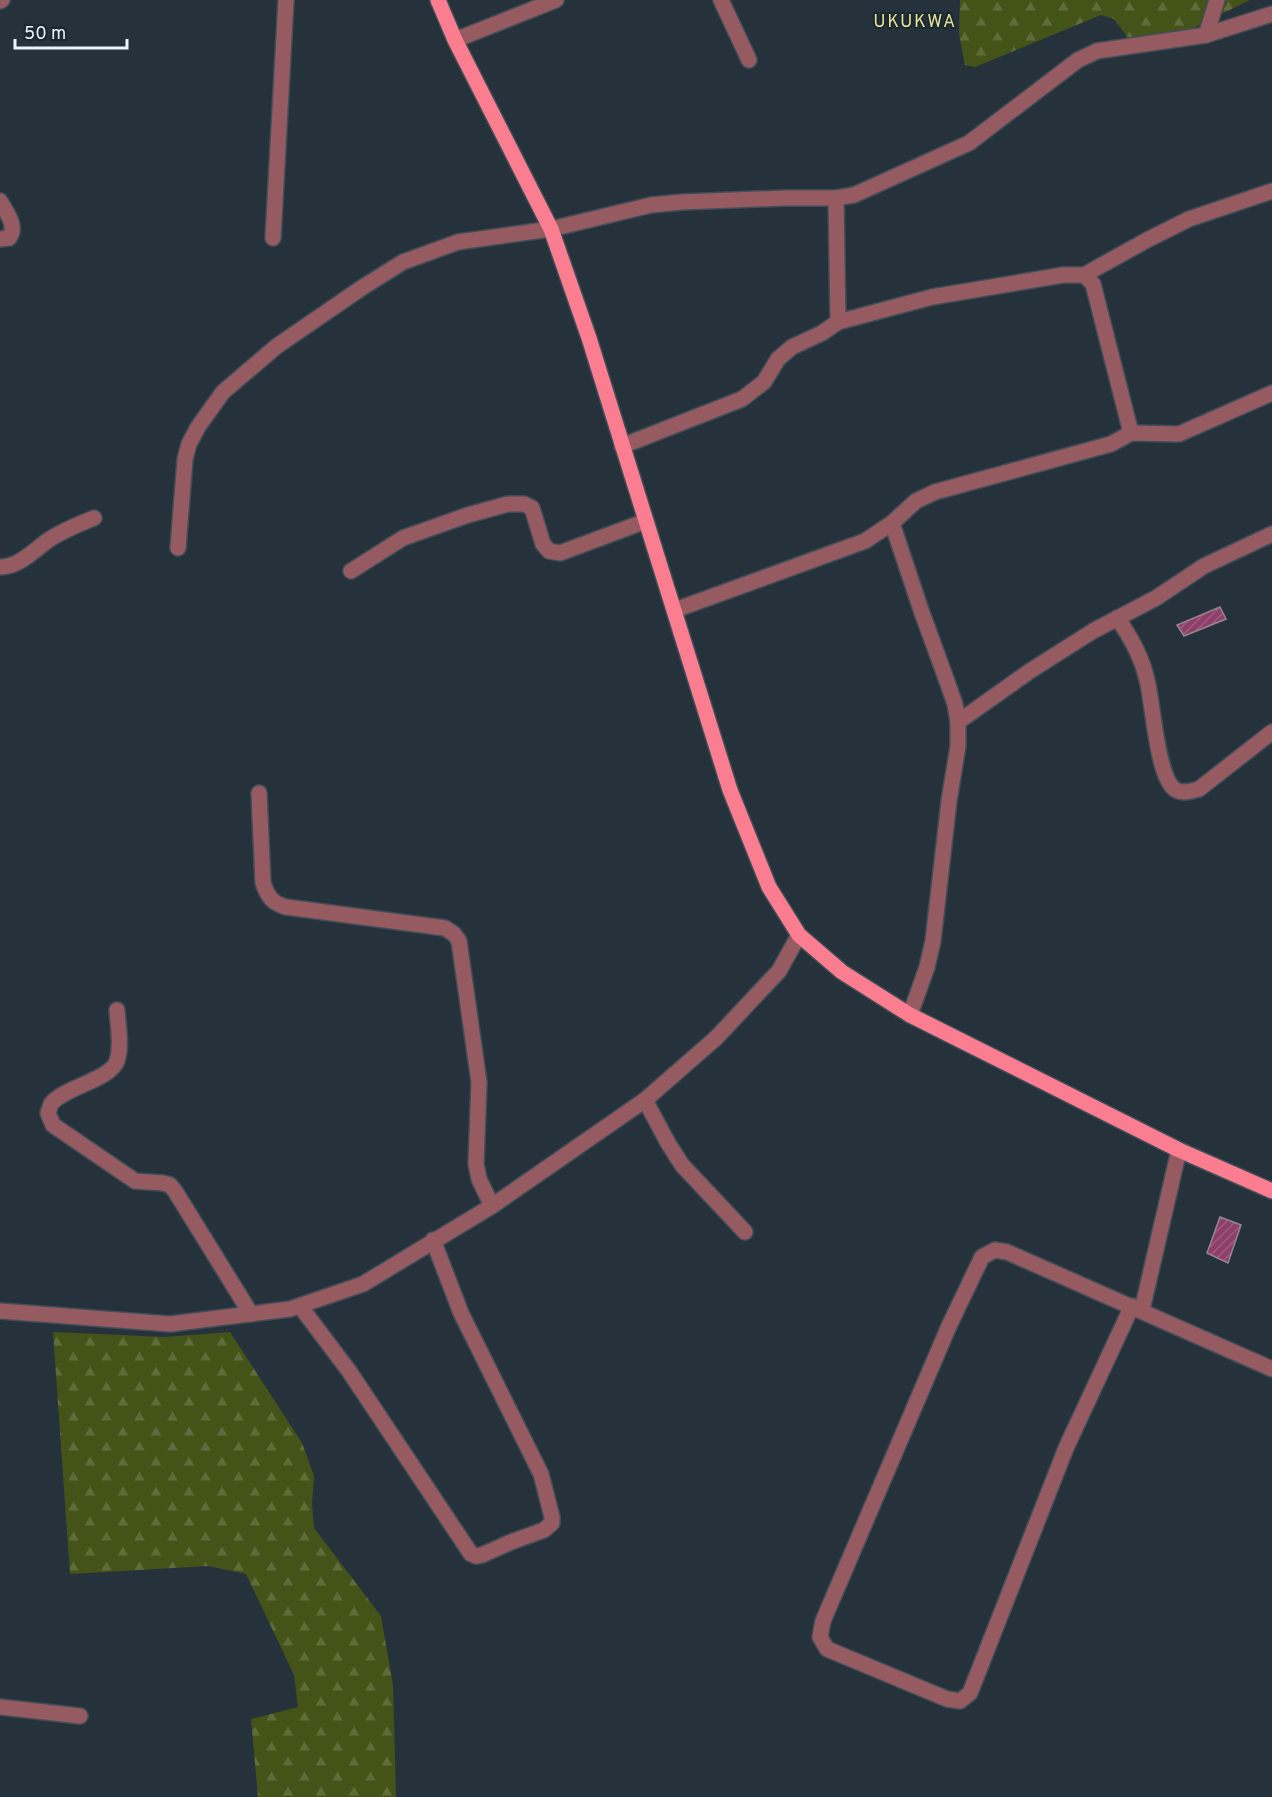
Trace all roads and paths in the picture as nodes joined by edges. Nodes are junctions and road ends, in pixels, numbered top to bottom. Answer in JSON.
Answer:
{"nodes":[{"id":1,"x":286,"y":0,"type":"edge"},
{"id":2,"x":438,"y":0,"type":"edge"},
{"id":3,"x":556,"y":0,"type":"edge"},
{"id":4,"x":721,"y":0,"type":"edge"},
{"id":5,"x":1217,"y":0,"type":"edge"},
{"id":6,"x":1272,"y":14,"type":"edge"},
{"id":7,"x":1206,"y":34,"type":"junction"},
{"id":8,"x":455,"y":40,"type":"junction"},
{"id":9,"x":749,"y":60,"type":"dead end"},
{"id":10,"x":1272,"y":191,"type":"edge"},
{"id":11,"x":836,"y":198,"type":"junction"},
{"id":12,"x":0,"y":201,"type":"edge"},
{"id":13,"x":551,"y":229,"type":"junction"},
{"id":14,"x":273,"y":238,"type":"dead end"},
{"id":15,"x":0,"y":239,"type":"edge"},
{"id":16,"x":1084,"y":275,"type":"junction"},
{"id":17,"x":838,"y":322,"type":"junction"},
{"id":18,"x":1272,"y":393,"type":"edge"},
{"id":19,"x":1131,"y":433,"type":"junction"},
{"id":20,"x":622,"y":446,"type":"junction"},
{"id":21,"x":94,"y":518,"type":"dead end"},
{"id":22,"x":646,"y":521,"type":"junction"},
{"id":23,"x":892,"y":523,"type":"junction"},
{"id":24,"x":1272,"y":534,"type":"edge"},
{"id":25,"x":178,"y":548,"type":"dead end"},
{"id":26,"x":0,"y":567,"type":"edge"},
{"id":27,"x":351,"y":571,"type":"dead end"},
{"id":28,"x":675,"y":610,"type":"junction"},
{"id":29,"x":1117,"y":618,"type":"junction"},
{"id":30,"x":958,"y":722,"type":"junction"},
{"id":31,"x":1272,"y":732,"type":"edge"},
{"id":32,"x":259,"y":793,"type":"dead end"},
{"id":33,"x":799,"y":935,"type":"junction"},
{"id":34,"x":117,"y":1010,"type":"dead end"},
{"id":35,"x":910,"y":1015,"type":"junction"},
{"id":36,"x":645,"y":1100,"type":"junction"},
{"id":37,"x":1179,"y":1150,"type":"junction"},
{"id":38,"x":1272,"y":1191,"type":"edge"},
{"id":39,"x":492,"y":1206,"type":"junction"},
{"id":40,"x":745,"y":1232,"type":"dead end"},
{"id":41,"x":434,"y":1240,"type":"junction"},
{"id":42,"x":300,"y":1306,"type":"junction"},
{"id":43,"x":1137,"y":1308,"type":"junction"},
{"id":44,"x":0,"y":1311,"type":"edge"},
{"id":45,"x":251,"y":1314,"type":"junction"},
{"id":46,"x":1272,"y":1370,"type":"edge"},
{"id":47,"x":0,"y":1707,"type":"edge"},
{"id":48,"x":81,"y":1716,"type":"dead end"}],
"edges":[{"from":1,"to":14,"type":"street"},
{"from":2,"to":8,"type":"main road"},
{"from":3,"to":8,"type":"street"},
{"from":4,"to":9,"type":"street"},
{"from":5,"to":7,"type":"street"},
{"from":6,"to":7,"type":"street"},
{"from":7,"to":11,"type":"street"},
{"from":8,"to":13,"type":"main road"},
{"from":10,"to":16,"type":"street"},
{"from":11,"to":13,"type":"street"},
{"from":11,"to":17,"type":"street"},
{"from":12,"to":15,"type":"street"},
{"from":13,"to":20,"type":"main road"},
{"from":13,"to":25,"type":"street"},
{"from":16,"to":17,"type":"street"},
{"from":16,"to":19,"type":"street"},
{"from":17,"to":20,"type":"street"},
{"from":18,"to":19,"type":"street"},
{"from":19,"to":23,"type":"street"},
{"from":20,"to":22,"type":"main road"},
{"from":21,"to":26,"type":"street"},
{"from":22,"to":27,"type":"street"},
{"from":22,"to":28,"type":"main road"},
{"from":23,"to":28,"type":"street"},
{"from":23,"to":30,"type":"street"},
{"from":24,"to":29,"type":"street"},
{"from":28,"to":33,"type":"main road"},
{"from":29,"to":30,"type":"street"},
{"from":29,"to":31,"type":"street"},
{"from":30,"to":35,"type":"street"},
{"from":32,"to":39,"type":"street"},
{"from":33,"to":35,"type":"main road"},
{"from":33,"to":36,"type":"street"},
{"from":34,"to":45,"type":"street"},
{"from":35,"to":37,"type":"main road"},
{"from":36,"to":39,"type":"street"},
{"from":36,"to":40,"type":"street"},
{"from":37,"to":38,"type":"main road"},
{"from":37,"to":43,"type":"street"},
{"from":39,"to":41,"type":"street"},
{"from":41,"to":42,"type":"street"},
{"from":41,"to":42,"type":"street"},
{"from":42,"to":45,"type":"street"},
{"from":43,"to":43,"type":"street"},
{"from":43,"to":46,"type":"street"},
{"from":44,"to":45,"type":"street"},
{"from":47,"to":48,"type":"street"}]}
